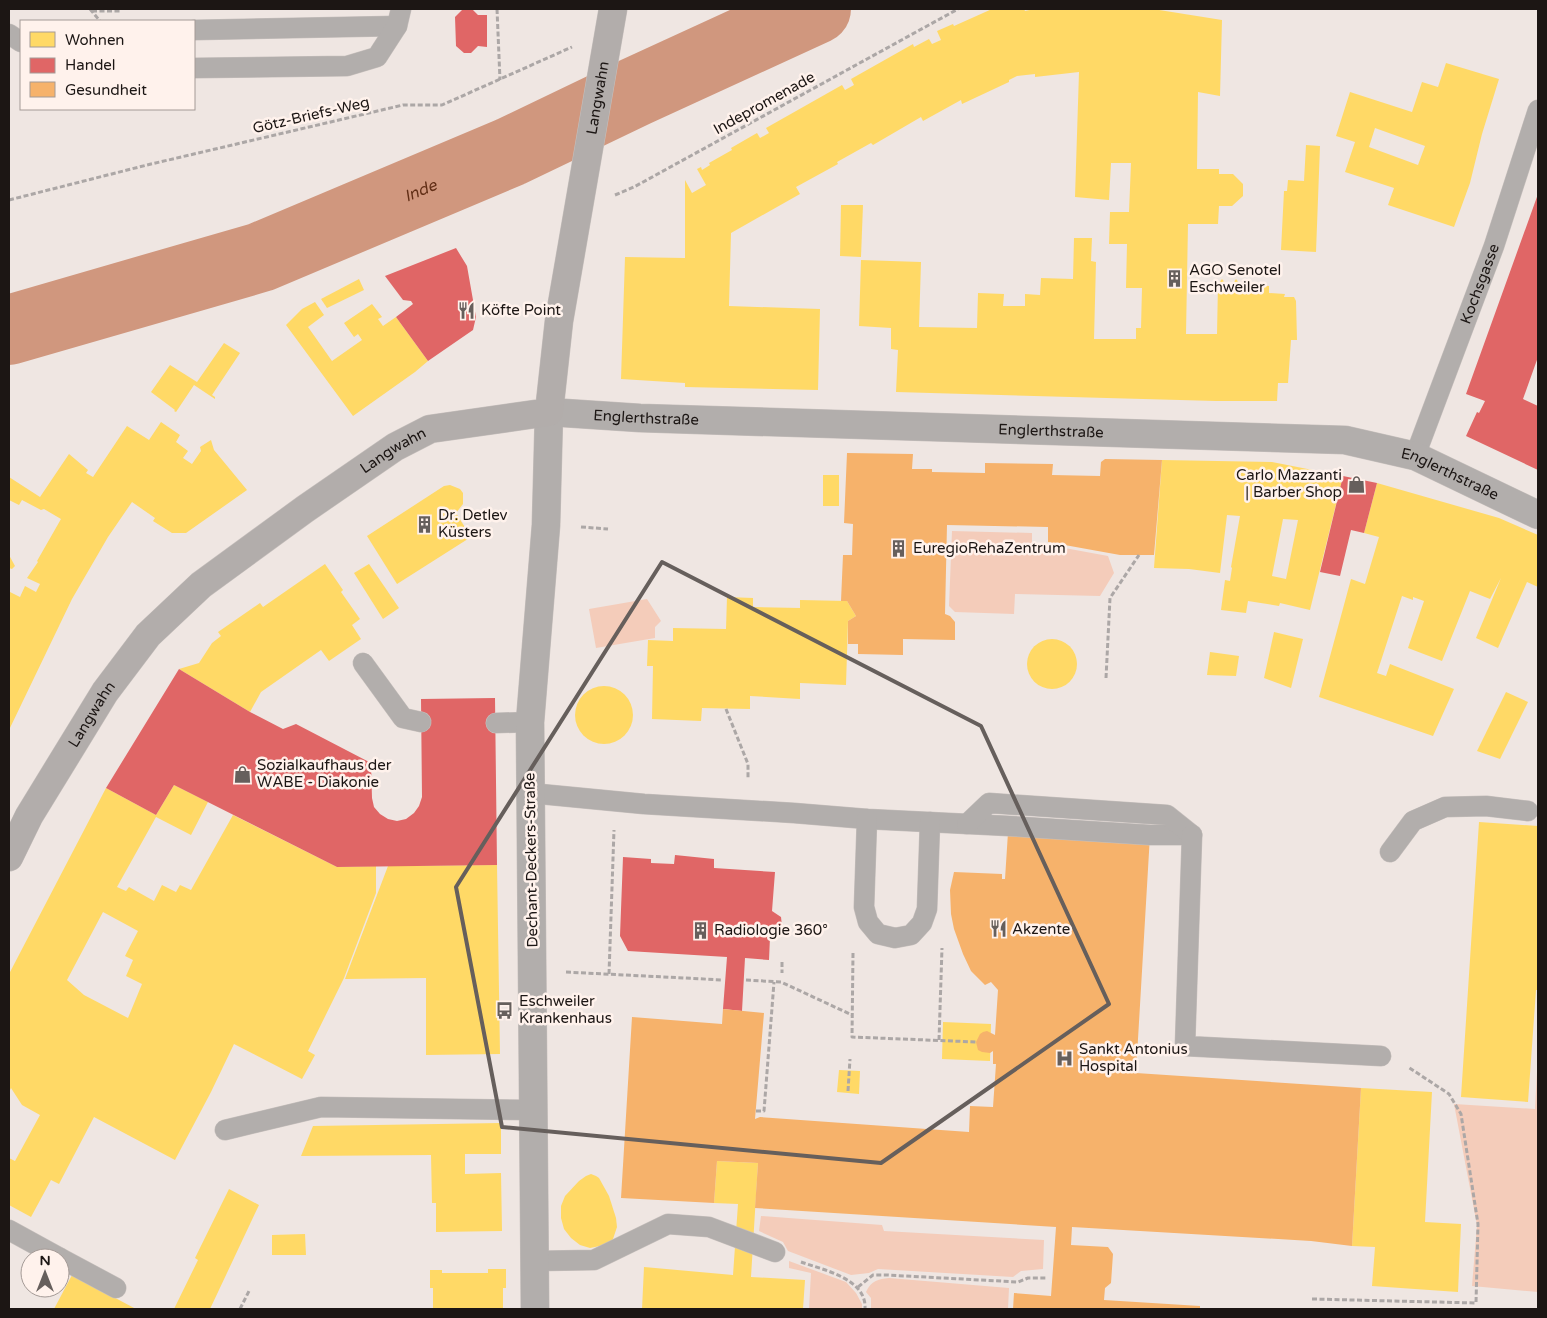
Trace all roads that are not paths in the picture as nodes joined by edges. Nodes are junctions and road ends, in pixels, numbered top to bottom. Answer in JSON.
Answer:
{"nodes":[{"id":1,"x":399,"y":18,"type":"edge"},
{"id":2,"x":609,"y":29,"type":"edge"},
{"id":3,"x":195,"y":30,"type":"edge"},
{"id":4,"x":9,"y":33,"type":"edge"},
{"id":5,"x":20,"y":41,"type":"edge"},
{"id":6,"x":195,"y":68,"type":"edge"},
{"id":7,"x":1538,"y":110,"type":"edge"},
{"id":8,"x":548,"y":412,"type":"junction"},
{"id":9,"x":1415,"y":456,"type":"junction"},
{"id":10,"x":1538,"y":515,"type":"edge"},
{"id":11,"x":363,"y":663,"type":"dead end"},
{"id":12,"x":421,"y":722,"type":"dead end"},
{"id":13,"x":530,"y":722,"type":"junction"},
{"id":14,"x":496,"y":723,"type":"dead end"},
{"id":15,"x":530,"y":793,"type":"junction"},
{"id":16,"x":1528,"y":811,"type":"dead end"},
{"id":17,"x":867,"y":819,"type":"junction"},
{"id":18,"x":930,"y":822,"type":"junction"},
{"id":19,"x":967,"y":824,"type":"junction"},
{"id":20,"x":1192,"y":835,"type":"junction"},
{"id":21,"x":1390,"y":852,"type":"dead end"},
{"id":22,"x":9,"y":857,"type":"edge"},
{"id":23,"x":1381,"y":1056,"type":"dead end"},
{"id":24,"x":533,"y":1110,"type":"junction"},
{"id":25,"x":225,"y":1130,"type":"dead end"},
{"id":26,"x":9,"y":1230,"type":"edge"},
{"id":27,"x":42,"y":1248,"type":"edge"},
{"id":28,"x":775,"y":1252,"type":"road end"},
{"id":29,"x":534,"y":1261,"type":"junction"},
{"id":30,"x":70,"y":1263,"type":"edge"},
{"id":31,"x":116,"y":1288,"type":"dead end"},
{"id":32,"x":535,"y":1309,"type":"edge"}],
"edges":[{"from":1,"to":3,"type":"lane"},
{"from":1,"to":6,"type":"lane"},
{"from":2,"to":8,"type":"main road","name":"Langwahn"},
{"from":4,"to":5,"type":"lane"},
{"from":7,"to":9,"type":"lane","name":"Kochsgasse"},
{"from":8,"to":9,"type":"street","name":"Englerthstraße"},
{"from":8,"to":13,"type":"street","name":"Dechant-Deckers-Straße"},
{"from":8,"to":22,"type":"main road","name":"Langwahn"},
{"from":9,"to":10,"type":"street","name":"Englerthstraße"},
{"from":11,"to":12,"type":"lane"},
{"from":13,"to":14,"type":"lane"},
{"from":13,"to":15,"type":"street","name":"Dechant-Deckers-Straße"},
{"from":15,"to":17,"type":"lane"},
{"from":15,"to":24,"type":"street","name":"Dechant-Deckers-Straße"},
{"from":16,"to":21,"type":"lane"},
{"from":17,"to":18,"type":"lane"},
{"from":17,"to":18,"type":"lane"},
{"from":18,"to":19,"type":"lane"},
{"from":19,"to":20,"type":"lane"},
{"from":19,"to":20,"type":"lane"},
{"from":20,"to":23,"type":"lane"},
{"from":24,"to":25,"type":"lane"},
{"from":24,"to":29,"type":"street","name":"Dechant-Deckers-Straße"},
{"from":26,"to":27,"type":"lane"},
{"from":28,"to":29,"type":"lane"},
{"from":29,"to":32,"type":"street","name":"Dechant-Deckers-Straße"},
{"from":30,"to":31,"type":"lane"}]}
